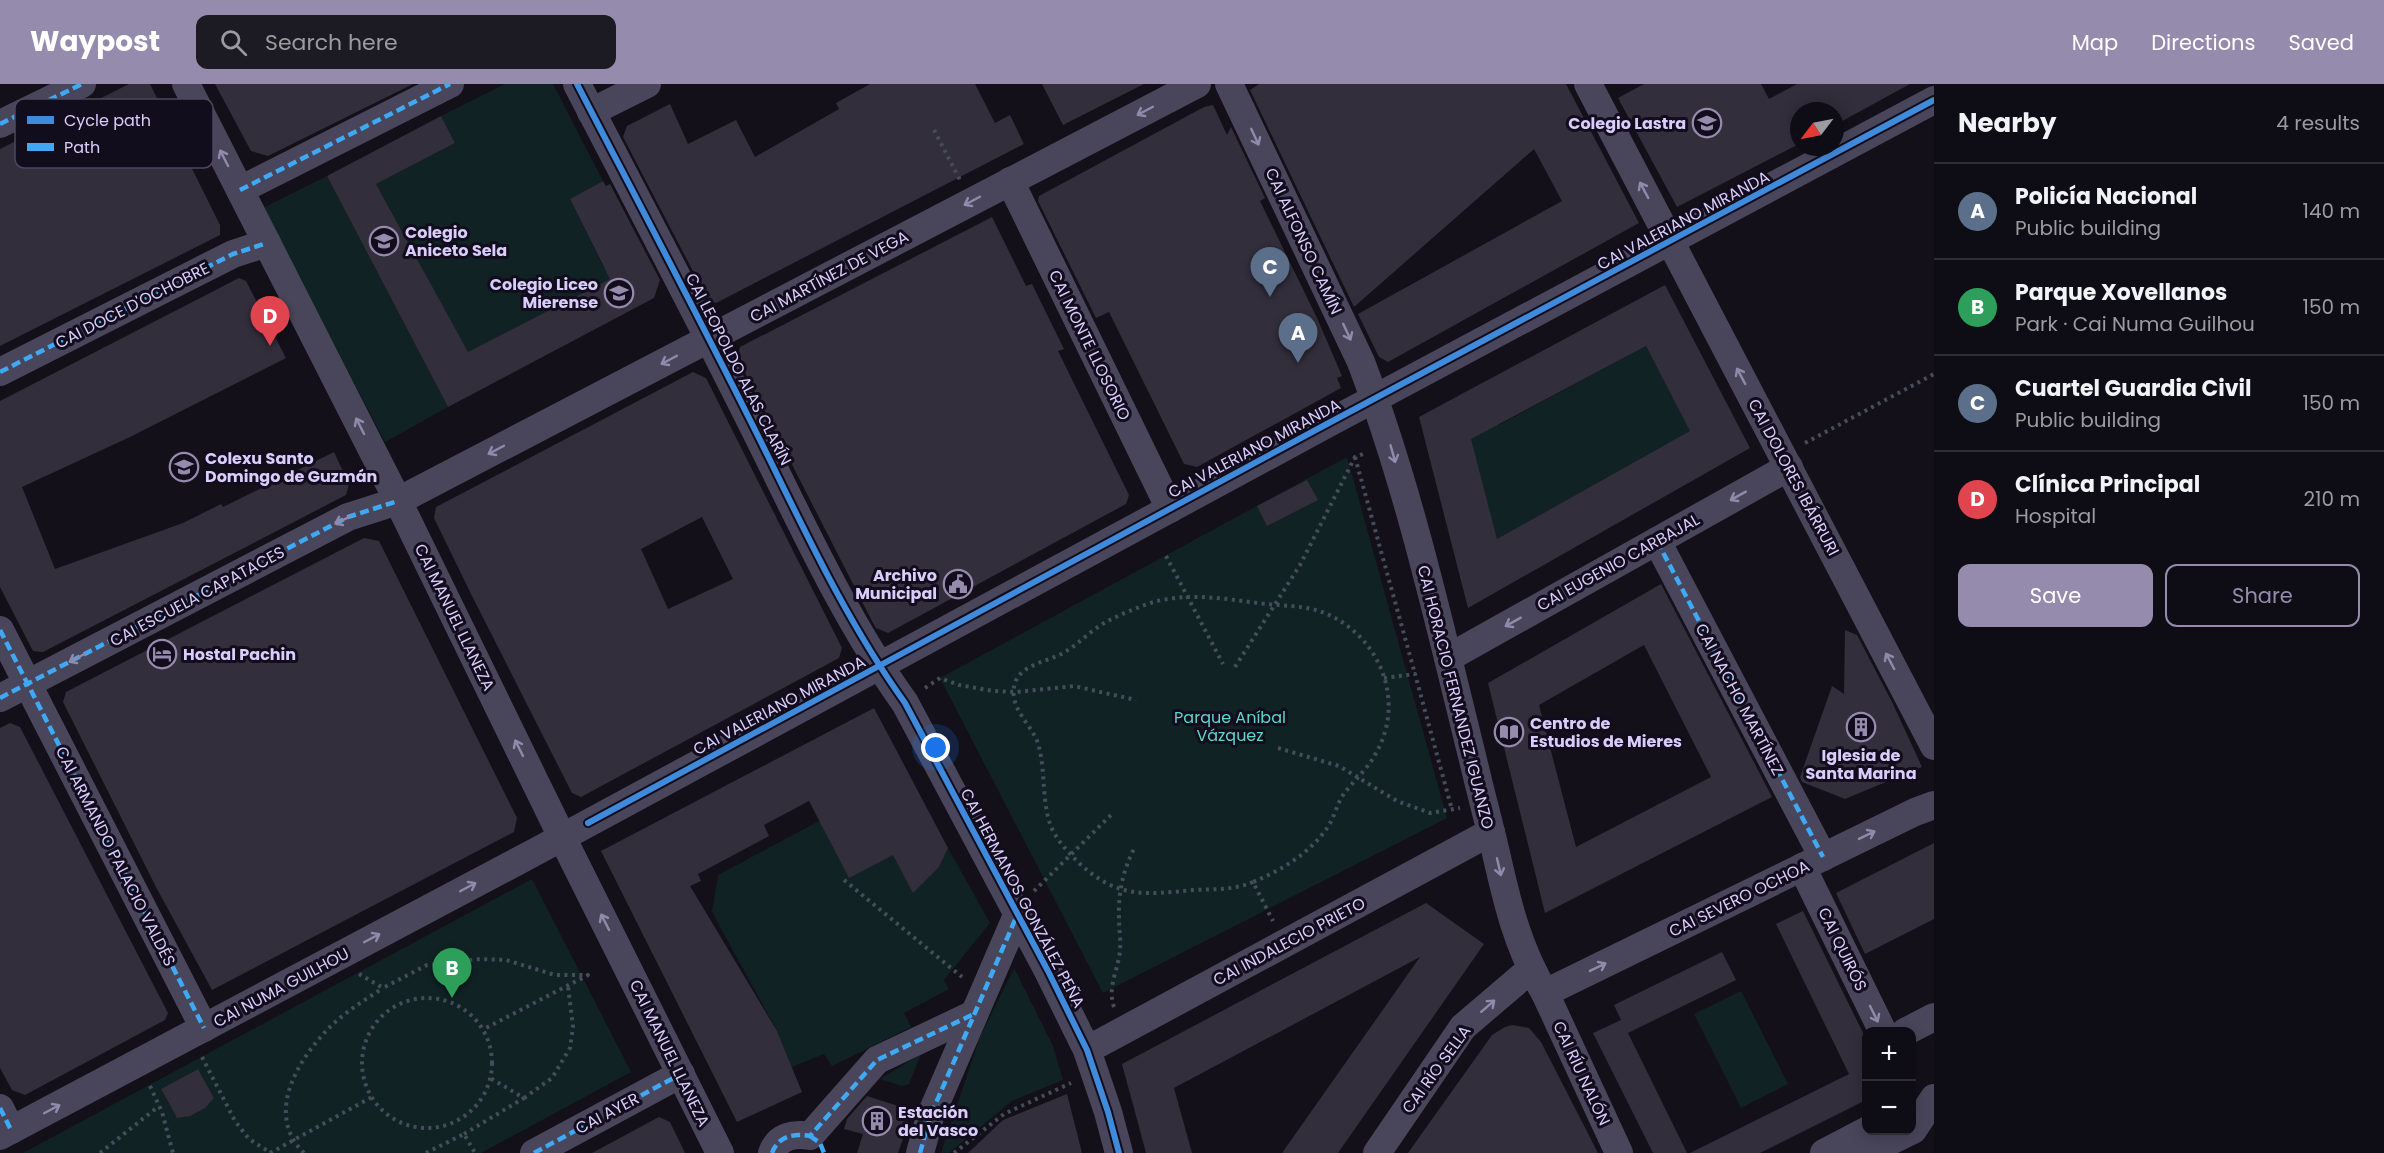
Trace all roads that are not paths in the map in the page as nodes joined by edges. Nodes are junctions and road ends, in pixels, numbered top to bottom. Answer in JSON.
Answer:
{"nodes":[{"id":1,"x":82,"y":84,"type":"edge"},
{"id":2,"x":186,"y":84,"type":"edge"},
{"id":3,"x":450,"y":84,"type":"edge"},
{"id":4,"x":577,"y":84,"type":"edge"},
{"id":5,"x":648,"y":84,"type":"edge"},
{"id":6,"x":1197,"y":84,"type":"edge"},
{"id":7,"x":1229,"y":84,"type":"edge"},
{"id":8,"x":1588,"y":84,"type":"edge"},
{"id":9,"x":51,"y":99,"type":"edge"},
{"id":10,"x":194,"y":99,"type":"edge"},
{"id":11,"x":1934,"y":100,"type":"edge"},
{"id":12,"x":591,"y":112,"type":"junction"},
{"id":13,"x":15,"y":117,"type":"edge"},
{"id":14,"x":0,"y":124,"type":"edge"},
{"id":15,"x":213,"y":137,"type":"edge"},
{"id":16,"x":1010,"y":181,"type":"junction"},
{"id":17,"x":240,"y":190,"type":"junction"},
{"id":18,"x":1670,"y":242,"type":"junction"},
{"id":19,"x":267,"y":243,"type":"junction"},
{"id":20,"x":709,"y":339,"type":"junction"},
{"id":21,"x":0,"y":372,"type":"edge"},
{"id":22,"x":1375,"y":399,"type":"junction"},
{"id":23,"x":1786,"y":461,"type":"junction"},
{"id":24,"x":398,"y":501,"type":"junction"},
{"id":25,"x":1170,"y":508,"type":"junction"},
{"id":26,"x":1657,"y":541,"type":"junction"},
{"id":27,"x":0,"y":630,"type":"edge"},
{"id":28,"x":1448,"y":658,"type":"junction"},
{"id":29,"x":879,"y":666,"type":"junction"},
{"id":30,"x":28,"y":684,"type":"junction"},
{"id":31,"x":0,"y":699,"type":"edge"},
{"id":32,"x":1934,"y":746,"type":"edge"},
{"id":33,"x":1934,"y":805,"type":"edge"},
{"id":34,"x":1491,"y":831,"type":"junction"},
{"id":35,"x":562,"y":837,"type":"junction"},
{"id":36,"x":1813,"y":862,"type":"junction"},
{"id":37,"x":1018,"y":914,"type":"junction"},
{"id":38,"x":1538,"y":981,"type":"junction"},
{"id":39,"x":979,"y":1004,"type":"junction"},
{"id":40,"x":1934,"y":1017,"type":"edge"},
{"id":41,"x":1881,"y":1027,"type":"edge"},
{"id":42,"x":1915,"y":1027,"type":"edge"},
{"id":43,"x":196,"y":1032,"type":"junction"},
{"id":44,"x":1090,"y":1061,"type":"junction"},
{"id":45,"x":681,"y":1074,"type":"junction"},
{"id":46,"x":1923,"y":1105,"type":"edge"},
{"id":47,"x":4,"y":1125,"type":"edge"},
{"id":48,"x":1862,"y":1134,"type":"edge"},
{"id":49,"x":817,"y":1144,"type":"edge"},
{"id":50,"x":534,"y":1153,"type":"edge"},
{"id":51,"x":720,"y":1153,"type":"edge"},
{"id":52,"x":772,"y":1153,"type":"edge"},
{"id":53,"x":920,"y":1153,"type":"edge"},
{"id":54,"x":1119,"y":1153,"type":"edge"},
{"id":55,"x":1377,"y":1153,"type":"edge"},
{"id":56,"x":1619,"y":1153,"type":"edge"},
{"id":57,"x":1824,"y":1153,"type":"edge"},
{"id":58,"x":1866,"y":1153,"type":"edge"}],
"edges":[{"from":1,"to":9,"type":"street"},
{"from":10,"to":2,"type":"street","name":"CAI MANUEL LLANEZA","one_way":true},
{"from":3,"to":17,"type":"street"},
{"from":4,"to":12,"type":"street","name":"CAI LEOPOLDO ALAS CLARÍN"},
{"from":5,"to":12,"type":"street"},
{"from":6,"to":16,"type":"street","name":"CAI MARTÍNEZ DE VEGA","one_way":true},
{"from":7,"to":22,"type":"street","name":"CAI ALFONSO CAMÍN","one_way":true},
{"from":18,"to":8,"type":"street","name":"CAI DOLORES IBÁRRURI","one_way":true},
{"from":11,"to":18,"type":"street","name":"CAI VALERIANO MIRANDA"},
{"from":12,"to":20,"type":"street","name":"CAI LEOPOLDO ALAS CLARÍN"},
{"from":13,"to":14,"type":"street"},
{"from":17,"to":15,"type":"street","name":"CAI MANUEL LLANEZA","one_way":true},
{"from":16,"to":20,"type":"street","name":"CAI MARTÍNEZ DE VEGA","one_way":true},
{"from":16,"to":25,"type":"street","name":"CAI MONTE LLOSORIO"},
{"from":17,"to":19,"type":"street","name":"CAI MANUEL LLANEZA"},
{"from":18,"to":22,"type":"street","name":"CAI VALERIANO MIRANDA"},
{"from":23,"to":18,"type":"street","name":"CAI DOLORES IBÁRRURI","one_way":true},
{"from":19,"to":21,"type":"street","name":"CAI DOCE D'OCHOBRE"},
{"from":24,"to":19,"type":"street","name":"CAI MANUEL LLANEZA","one_way":true},
{"from":20,"to":24,"type":"street","name":"CAI MARTÍNEZ DE VEGA","one_way":true},
{"from":20,"to":29,"type":"street","name":"CAI LEOPOLDO ALAS CLARÍN"},
{"from":22,"to":25,"type":"street","name":"CAI VALERIANO MIRANDA"},
{"from":22,"to":28,"type":"street","name":"CAI HORACIO FERNANDEZ IGUANZO","one_way":true},
{"from":23,"to":26,"type":"street","name":"CAI EUGENIO CARBAJAL","one_way":true},
{"from":32,"to":23,"type":"street","name":"CAI DOLORES IBÁRRURI","one_way":true},
{"from":24,"to":30,"type":"street","name":"CAI ESCUELA CAPATACES","one_way":true},
{"from":35,"to":24,"type":"street","name":"CAI MANUEL LLANEZA","one_way":true},
{"from":25,"to":29,"type":"street","name":"CAI VALERIANO MIRANDA"},
{"from":26,"to":28,"type":"street","name":"CAI EUGENIO CARBAJAL","one_way":true},
{"from":26,"to":36,"type":"street","name":"CAI NACHO MARTÍNEZ"},
{"from":27,"to":30,"type":"street","name":"CAI ARMANDO PALACIO VALDÉS"},
{"from":28,"to":34,"type":"street","name":"CAI HORACIO FERNANDEZ IGUANZO"},
{"from":29,"to":35,"type":"street","name":"CAI VALERIANO MIRANDA"},
{"from":29,"to":37,"type":"street","name":"CAI HERMANOS GONZÁLEZ PEÑA"},
{"from":30,"to":31,"type":"street","name":"CAI ESCUELA CAPATACES"},
{"from":30,"to":43,"type":"street","name":"CAI ARMANDO PALACIO VALDÉS"},
{"from":36,"to":33,"type":"street","name":"CAI SEVERO OCHOA","one_way":true},
{"from":34,"to":38,"type":"street","name":"CAI HORACIO FERNANDEZ IGUANZO","one_way":true},
{"from":34,"to":44,"type":"street","name":"CAI INDALECIO PRIETO"},
{"from":43,"to":35,"type":"street","name":"CAI NUMA GUILHOU","one_way":true},
{"from":45,"to":35,"type":"street","name":"CAI MANUEL LLANEZA","one_way":true},
{"from":38,"to":36,"type":"street","name":"CAI SEVERO OCHOA","one_way":true},
{"from":36,"to":41,"type":"street","name":"CAI QUIRÓS","one_way":true},
{"from":37,"to":39,"type":"street"},
{"from":37,"to":44,"type":"street","name":"CAI HERMANOS GONZÁLEZ PEÑA"},
{"from":55,"to":38,"type":"street","name":"CAI RÍO SELLA","one_way":true},
{"from":38,"to":56,"type":"street","name":"CAI RÍU NALÓN"},
{"from":39,"to":49,"type":"street"},
{"from":39,"to":53,"type":"street"},
{"from":40,"to":42,"type":"street"},
{"from":47,"to":43,"type":"street","name":"CAI NUMA GUILHOU","one_way":true},
{"from":44,"to":54,"type":"street","name":"CAI HERMANOS GONZÁLEZ PEÑA"},
{"from":45,"to":50,"type":"street","name":"CAI AYER"},
{"from":45,"to":51,"type":"street","name":"CAI MANUEL LLANEZA"},
{"from":46,"to":58,"type":"street"},
{"from":48,"to":57,"type":"street"},
{"from":49,"to":52,"type":"street"}]}
